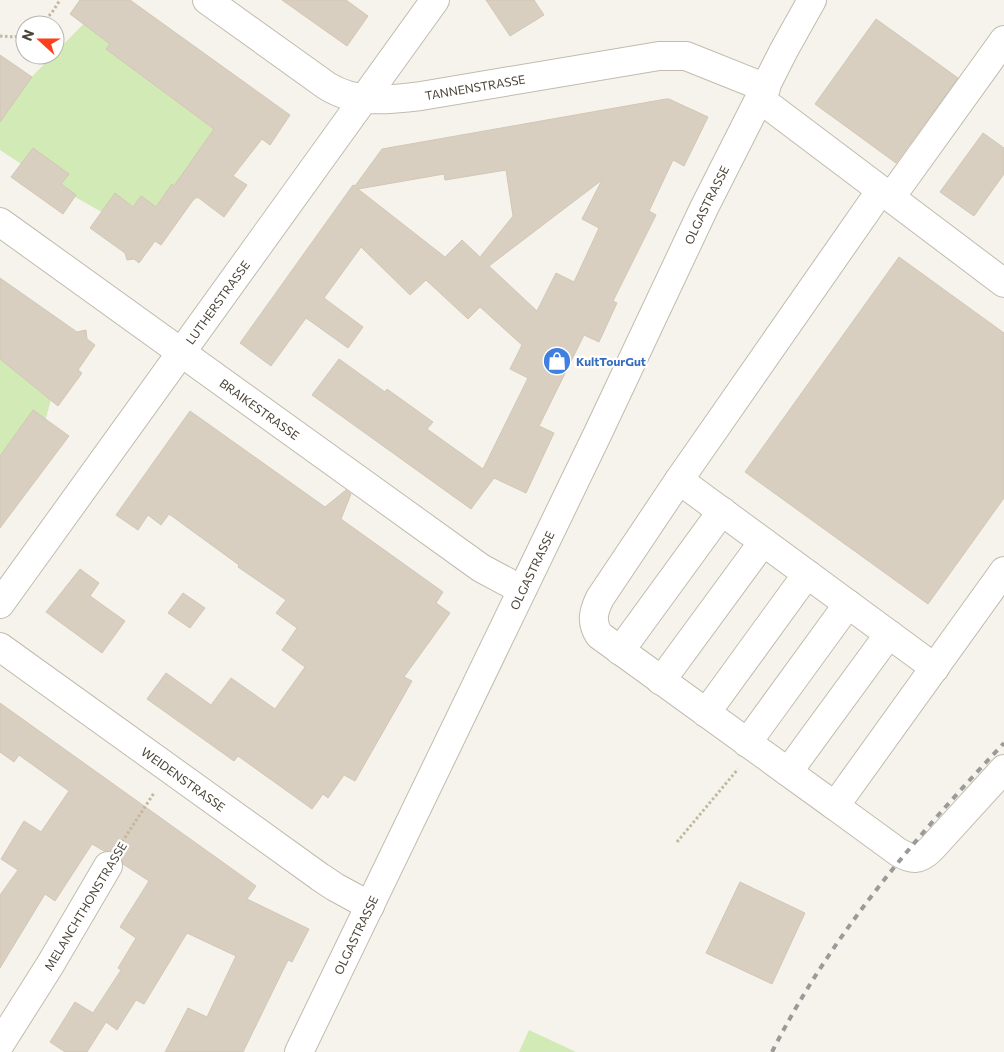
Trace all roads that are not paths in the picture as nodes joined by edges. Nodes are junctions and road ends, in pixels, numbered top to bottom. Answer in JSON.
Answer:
{"nodes":[{"id":1,"x":207,"y":0,"type":"edge"},
{"id":2,"x":435,"y":0,"type":"edge"},
{"id":3,"x":812,"y":0,"type":"edge"},
{"id":4,"x":1004,"y":40,"type":"edge"},
{"id":5,"x":763,"y":94,"type":"junction"},
{"id":6,"x":364,"y":99,"type":"junction"},
{"id":7,"x":886,"y":194,"type":"junction"},
{"id":8,"x":0,"y":222,"type":"edge"},
{"id":9,"x":1004,"y":283,"type":"edge"},
{"id":10,"x":181,"y":353,"type":"junction"},
{"id":11,"x":679,"y":480,"type":"junction"},
{"id":12,"x":722,"y":511,"type":"junction"},
{"id":13,"x":763,"y":542,"type":"junction"},
{"id":14,"x":1004,"y":571,"type":"edge"},
{"id":15,"x":808,"y":574,"type":"junction"},
{"id":16,"x":522,"y":590,"type":"junction"},
{"id":17,"x":0,"y":604,"type":"edge"},
{"id":18,"x":848,"y":604,"type":"junction"},
{"id":19,"x":890,"y":634,"type":"junction"},
{"id":20,"x":0,"y":647,"type":"edge"},
{"id":21,"x":620,"y":650,"type":"junction"},
{"id":22,"x":935,"y":668,"type":"junction"},
{"id":23,"x":662,"y":681,"type":"junction"},
{"id":24,"x":706,"y":713,"type":"junction"},
{"id":25,"x":747,"y":742,"type":"junction"},
{"id":26,"x":1004,"y":769,"type":"edge"},
{"id":27,"x":788,"y":772,"type":"junction"},
{"id":28,"x":835,"y":806,"type":"junction"},
{"id":29,"x":108,"y":866,"type":"road end"},
{"id":30,"x":370,"y":906,"type":"junction"},
{"id":31,"x":0,"y":1044,"type":"edge"},
{"id":32,"x":299,"y":1052,"type":"edge"}],
"edges":[{"from":1,"to":6,"type":"street","name":"TANNENSTRASSE"},
{"from":2,"to":6,"type":"street","name":"LUTHERSTRASSE"},
{"from":3,"to":5,"type":"street","name":"OLGASTRASSE"},
{"from":4,"to":7,"type":"street"},
{"from":5,"to":6,"type":"street","name":"TANNENSTRASSE"},
{"from":5,"to":7,"type":"street","name":"TANNENSTRASSE"},
{"from":5,"to":16,"type":"street","name":"OLGASTRASSE"},
{"from":6,"to":10,"type":"street","name":"LUTHERSTRASSE"},
{"from":7,"to":9,"type":"street","name":"TANNENSTRASSE"},
{"from":7,"to":11,"type":"street"},
{"from":8,"to":10,"type":"street","name":"BRAIKESTRASSE"},
{"from":10,"to":16,"type":"street","name":"BRAIKESTRASSE"},
{"from":10,"to":17,"type":"street","name":"LUTHERSTRASSE"},
{"from":11,"to":12,"type":"street"},
{"from":11,"to":21,"type":"street"},
{"from":12,"to":13,"type":"street"},
{"from":12,"to":21,"type":"street"},
{"from":13,"to":15,"type":"street"},
{"from":13,"to":23,"type":"street"},
{"from":14,"to":22,"type":"street"},
{"from":15,"to":18,"type":"street"},
{"from":15,"to":24,"type":"street"},
{"from":16,"to":30,"type":"street","name":"OLGASTRASSE"},
{"from":18,"to":19,"type":"street"},
{"from":18,"to":25,"type":"street"},
{"from":19,"to":22,"type":"street"},
{"from":19,"to":27,"type":"street"},
{"from":20,"to":30,"type":"street","name":"WEIDENSTRASSE"},
{"from":21,"to":23,"type":"street"},
{"from":22,"to":28,"type":"street"},
{"from":23,"to":24,"type":"street"},
{"from":24,"to":25,"type":"street"},
{"from":25,"to":27,"type":"street"},
{"from":26,"to":28,"type":"street"},
{"from":27,"to":28,"type":"street"},
{"from":29,"to":31,"type":"street","name":"MELANCHTHONSTRASSE"},
{"from":30,"to":32,"type":"street","name":"OLGASTRASSE"}]}
